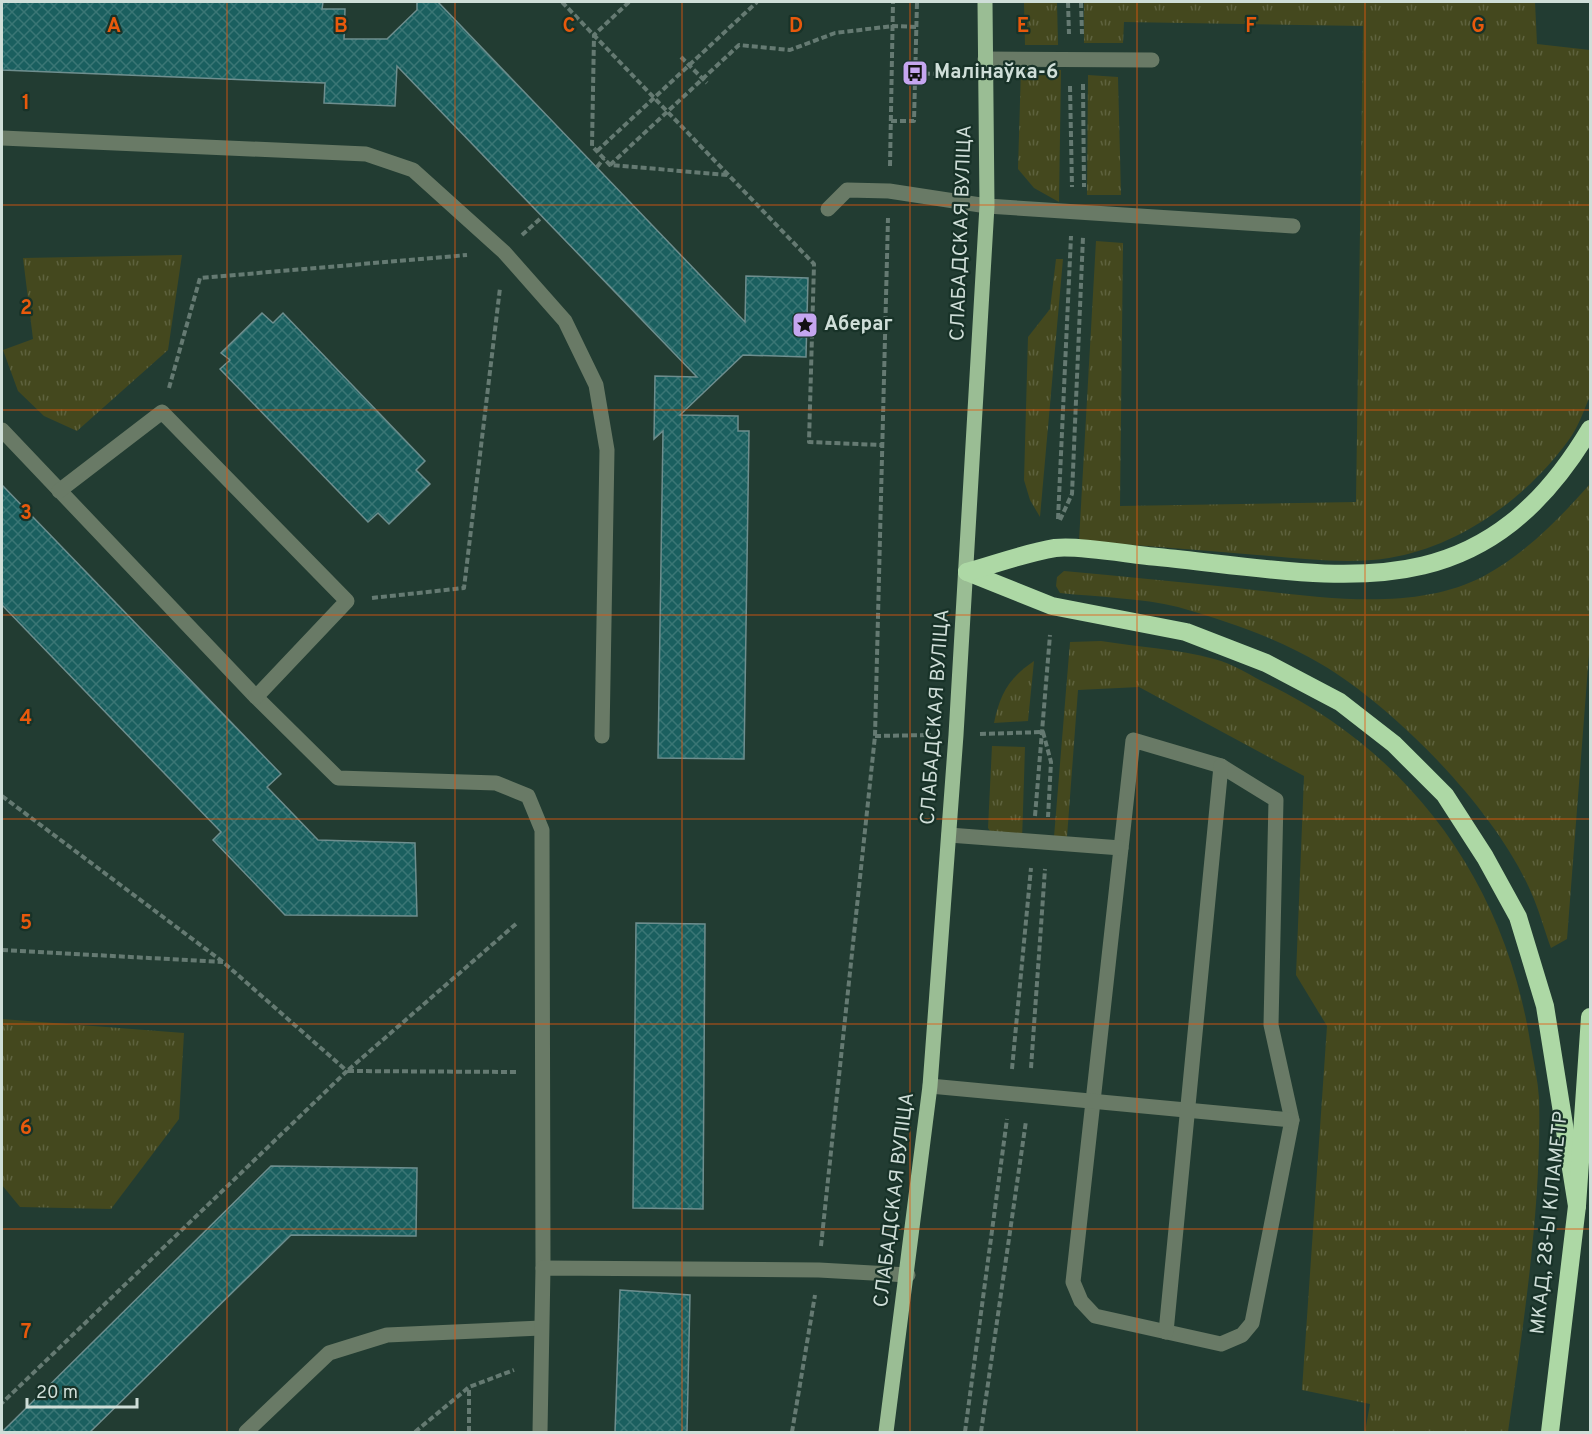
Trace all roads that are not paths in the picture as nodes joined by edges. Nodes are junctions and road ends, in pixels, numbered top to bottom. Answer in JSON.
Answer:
{"nodes":[{"id":1,"x":985,"y":2,"type":"edge"},
{"id":2,"x":985,"y":59,"type":"junction"},
{"id":3,"x":1152,"y":60,"type":"dead end"},
{"id":4,"x":2,"y":138,"type":"edge"},
{"id":5,"x":987,"y":206,"type":"junction"},
{"id":6,"x":828,"y":209,"type":"dead end"},
{"id":7,"x":1293,"y":226,"type":"dead end"},
{"id":8,"x":1590,"y":429,"type":"edge"},
{"id":9,"x":2,"y":430,"type":"edge"},
{"id":10,"x":59,"y":491,"type":"junction"},
{"id":11,"x":967,"y":572,"type":"junction"},
{"id":12,"x":256,"y":697,"type":"junction"},
{"id":13,"x":602,"y":736,"type":"dead end"},
{"id":14,"x":1221,"y":766,"type":"junction"},
{"id":15,"x":949,"y":835,"type":"junction"},
{"id":16,"x":1121,"y":848,"type":"junction"},
{"id":17,"x":1590,"y":1017,"type":"edge"},
{"id":18,"x":930,"y":1086,"type":"junction"},
{"id":19,"x":1091,"y":1101,"type":"junction"},
{"id":20,"x":1189,"y":1110,"type":"junction"},
{"id":21,"x":1292,"y":1120,"type":"junction"},
{"id":22,"x":1577,"y":1206,"type":"junction"},
{"id":23,"x":543,"y":1268,"type":"junction"},
{"id":24,"x":908,"y":1275,"type":"junction"},
{"id":25,"x":541,"y":1328,"type":"junction"},
{"id":26,"x":1166,"y":1332,"type":"junction"},
{"id":27,"x":246,"y":1432,"type":"edge"},
{"id":28,"x":540,"y":1432,"type":"edge"},
{"id":29,"x":886,"y":1432,"type":"edge"},
{"id":30,"x":1550,"y":1432,"type":"edge"}],
"edges":[{"from":1,"to":2,"type":"main road","name":"СЛАБАДСКАЯ ВУЛІЦА"},
{"from":2,"to":3,"type":"lane"},
{"from":2,"to":5,"type":"main road","name":"СЛАБАДСКАЯ ВУЛІЦА"},
{"from":4,"to":13,"type":"lane"},
{"from":5,"to":6,"type":"lane"},
{"from":5,"to":7,"type":"lane"},
{"from":5,"to":11,"type":"main road","name":"СЛАБАДСКАЯ ВУЛІЦА"},
{"from":8,"to":11,"type":"highway"},
{"from":9,"to":10,"type":"lane"},
{"from":10,"to":12,"type":"lane"},
{"from":10,"to":12,"type":"lane"},
{"from":11,"to":15,"type":"main road","name":"СЛАБАДСКАЯ ВУЛІЦА"},
{"from":11,"to":22,"type":"highway"},
{"from":12,"to":23,"type":"lane"},
{"from":14,"to":16,"type":"lane"},
{"from":14,"to":20,"type":"lane"},
{"from":14,"to":21,"type":"lane"},
{"from":15,"to":16,"type":"lane"},
{"from":15,"to":18,"type":"main road","name":"СЛАБАДСКАЯ ВУЛІЦА"},
{"from":16,"to":19,"type":"lane"},
{"from":17,"to":22,"type":"highway","name":"МКАД, 28-Ы КІЛАМЕТР"},
{"from":18,"to":19,"type":"lane"},
{"from":18,"to":24,"type":"main road","name":"СЛАБАДСКАЯ ВУЛІЦА"},
{"from":19,"to":20,"type":"lane"},
{"from":19,"to":26,"type":"lane"},
{"from":20,"to":21,"type":"lane"},
{"from":20,"to":26,"type":"lane"},
{"from":21,"to":26,"type":"lane"},
{"from":22,"to":30,"type":"highway","name":"МКАД, 28-Ы КІЛАМЕТР"},
{"from":23,"to":24,"type":"lane"},
{"from":23,"to":25,"type":"lane"},
{"from":24,"to":29,"type":"main road","name":"СЛАБАДСКАЯ ВУЛІЦА"},
{"from":25,"to":27,"type":"lane"},
{"from":25,"to":28,"type":"lane"}]}
